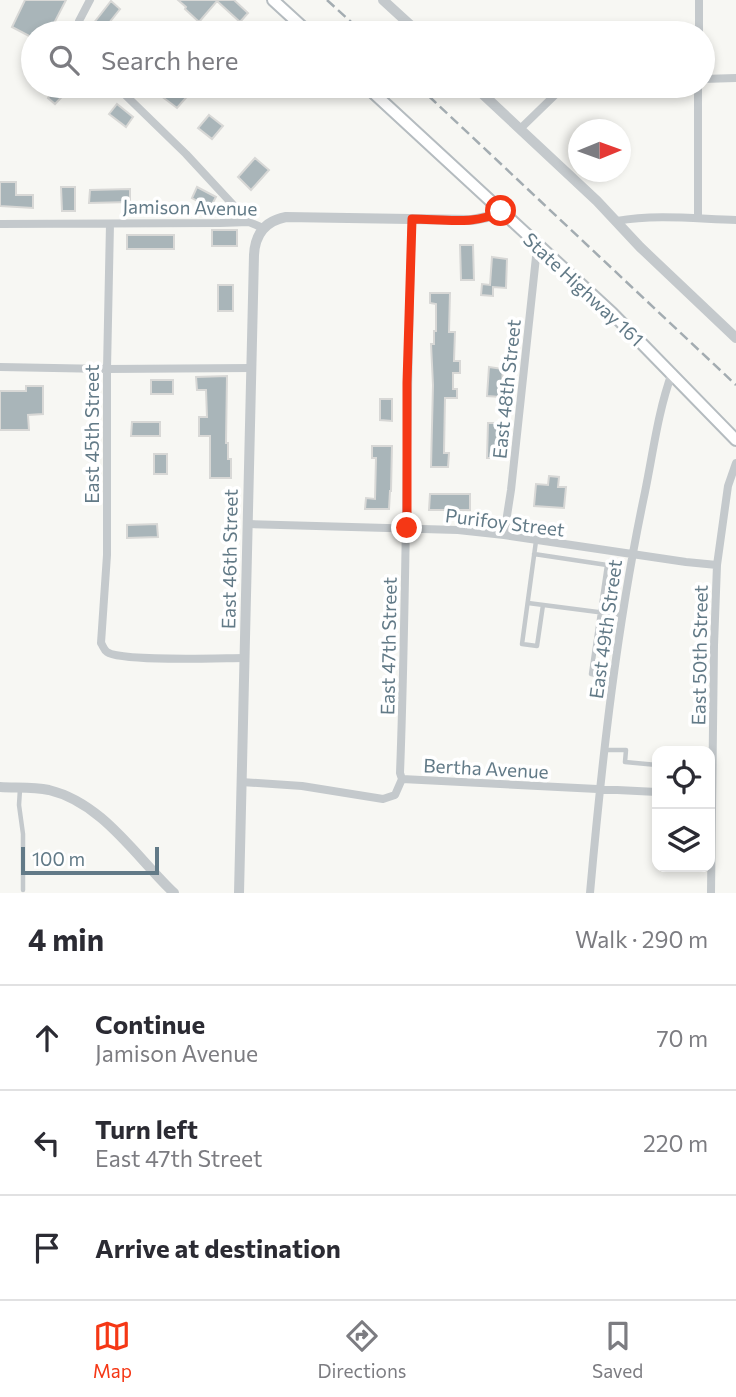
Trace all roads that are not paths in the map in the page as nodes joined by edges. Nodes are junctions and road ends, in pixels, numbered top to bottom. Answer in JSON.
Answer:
{"nodes":[{"id":1,"x":90,"y":0,"type":"edge"},
{"id":2,"x":273,"y":0,"type":"edge"},
{"id":3,"x":383,"y":0,"type":"edge"},
{"id":4,"x":699,"y":0,"type":"edge"},
{"id":5,"x":79,"y":21,"type":"edge"},
{"id":6,"x":296,"y":21,"type":"edge"},
{"id":7,"x":406,"y":21,"type":"edge"},
{"id":8,"x":699,"y":21,"type":"edge"},
{"id":9,"x":736,"y":78,"type":"edge"},
{"id":10,"x":715,"y":79,"type":"edge"},
{"id":11,"x":128,"y":98,"type":"edge"},
{"id":12,"x":379,"y":98,"type":"edge"},
{"id":13,"x":487,"y":98,"type":"edge"},
{"id":14,"x":552,"y":98,"type":"edge"},
{"id":15,"x":698,"y":98,"type":"edge"},
{"id":16,"x":520,"y":129,"type":"junction"},
{"id":17,"x":501,"y":211,"type":"junction"},
{"id":18,"x":698,"y":218,"type":"junction"},
{"id":19,"x":412,"y":219,"type":"junction"},
{"id":20,"x":736,"y":220,"type":"edge"},
{"id":21,"x":617,"y":221,"type":"junction"},
{"id":22,"x":249,"y":222,"type":"junction"},
{"id":23,"x":0,"y":224,"type":"edge"},
{"id":24,"x":110,"y":224,"type":"junction"},
{"id":25,"x":263,"y":228,"type":"junction"},
{"id":26,"x":542,"y":248,"type":"junction"},
{"id":27,"x":736,"y":338,"type":"edge"},
{"id":28,"x":0,"y":367,"type":"edge"},
{"id":29,"x":251,"y":368,"type":"junction"},
{"id":30,"x":107,"y":369,"type":"junction"},
{"id":31,"x":672,"y":373,"type":"junction"},
{"id":32,"x":736,"y":440,"type":"edge"},
{"id":33,"x":736,"y":463,"type":"edge"},
{"id":34,"x":247,"y":524,"type":"junction"},
{"id":35,"x":407,"y":528,"type":"junction"},
{"id":36,"x":504,"y":535,"type":"junction"},
{"id":37,"x":537,"y":541,"type":"junction"},
{"id":38,"x":534,"y":554,"type":"junction"},
{"id":39,"x":632,"y":554,"type":"junction"},
{"id":40,"x":717,"y":565,"type":"junction"},
{"id":41,"x":528,"y":603,"type":"junction"},
{"id":42,"x":543,"y":605,"type":"junction"},
{"id":43,"x":600,"y":613,"type":"junction"},
{"id":44,"x":622,"y":615,"type":"junction"},
{"id":45,"x":244,"y":659,"type":"junction"},
{"id":46,"x":613,"y":678,"type":"junction"},
{"id":47,"x":712,"y":746,"type":"edge"},
{"id":48,"x":605,"y":750,"type":"junction"},
{"id":49,"x":652,"y":765,"type":"edge"},
{"id":50,"x":402,"y":779,"type":"junction"},
{"id":51,"x":241,"y":782,"type":"junction"},
{"id":52,"x":0,"y":788,"type":"edge"},
{"id":53,"x":20,"y":788,"type":"junction"},
{"id":54,"x":599,"y":789,"type":"junction"},
{"id":55,"x":652,"y":792,"type":"edge"},
{"id":56,"x":711,"y":809,"type":"edge"},
{"id":57,"x":23,"y":890,"type":"dead end"},
{"id":58,"x":174,"y":893,"type":"edge"},
{"id":59,"x":239,"y":893,"type":"edge"},
{"id":60,"x":590,"y":893,"type":"edge"},
{"id":61,"x":711,"y":893,"type":"edge"}],
"edges":[{"from":1,"to":5,"type":"street"},
{"from":2,"to":6,"type":"main road"},
{"from":3,"to":7,"type":"street"},
{"from":4,"to":8,"type":"street"},
{"from":9,"to":10,"type":"street"},
{"from":11,"to":22,"type":"street"},
{"from":12,"to":17,"type":"main road","name":"State Highway 161"},
{"from":13,"to":16,"type":"street"},
{"from":14,"to":16,"type":"street"},
{"from":15,"to":18,"type":"street"},
{"from":16,"to":21,"type":"street"},
{"from":17,"to":19,"type":"street","name":"Jamison Avenue"},
{"from":17,"to":26,"type":"main road","name":"State Highway 161"},
{"from":18,"to":20,"type":"street"},
{"from":18,"to":21,"type":"street"},
{"from":19,"to":25,"type":"street","name":"Jamison Avenue"},
{"from":19,"to":35,"type":"street","name":"East 47th Street"},
{"from":21,"to":27,"type":"street"},
{"from":22,"to":24,"type":"street","name":"Jamison Avenue"},
{"from":22,"to":25,"type":"street","name":"Jamison Avenue"},
{"from":23,"to":24,"type":"street","name":"Jamison Avenue"},
{"from":24,"to":30,"type":"street","name":"East 45th Street"},
{"from":25,"to":29,"type":"street","name":"East 46th Street"},
{"from":26,"to":31,"type":"main road","name":"State Highway 161"},
{"from":26,"to":36,"type":"street","name":"East 48th Street"},
{"from":28,"to":30,"type":"street"},
{"from":29,"to":30,"type":"street"},
{"from":29,"to":34,"type":"street","name":"East 46th Street"},
{"from":30,"to":45,"type":"street","name":"East 45th Street"},
{"from":31,"to":32,"type":"main road","name":"State Highway 161"},
{"from":31,"to":39,"type":"street","name":"East 49th Street"},
{"from":33,"to":40,"type":"street","name":"East 50th Street"},
{"from":34,"to":35,"type":"street","name":"Purifoy Street"},
{"from":34,"to":45,"type":"street","name":"East 46th Street"},
{"from":35,"to":36,"type":"street","name":"Purifoy Street"},
{"from":35,"to":50,"type":"street","name":"East 47th Street"},
{"from":36,"to":37,"type":"street","name":"Purifoy Street"},
{"from":37,"to":38,"type":"lane"},
{"from":37,"to":39,"type":"street","name":"Purifoy Street"},
{"from":38,"to":41,"type":"lane"},
{"from":38,"to":43,"type":"lane"},
{"from":39,"to":40,"type":"street","name":"Purifoy Street"},
{"from":39,"to":44,"type":"street","name":"East 49th Street"},
{"from":40,"to":47,"type":"street","name":"East 50th Street"},
{"from":41,"to":42,"type":"lane"},
{"from":41,"to":42,"type":"lane"},
{"from":42,"to":43,"type":"lane"},
{"from":43,"to":44,"type":"lane"},
{"from":43,"to":46,"type":"lane"},
{"from":44,"to":46,"type":"street","name":"East 49th Street"},
{"from":45,"to":51,"type":"street","name":"East 46th Street"},
{"from":46,"to":48,"type":"street","name":"East 49th Street"},
{"from":48,"to":49,"type":"lane"},
{"from":48,"to":54,"type":"street","name":"East 49th Street"},
{"from":50,"to":51,"type":"street","name":"Bertha Avenue"},
{"from":50,"to":54,"type":"street","name":"Bertha Avenue"},
{"from":51,"to":59,"type":"street","name":"East 46th Street"},
{"from":52,"to":53,"type":"street"},
{"from":53,"to":57,"type":"lane"},
{"from":53,"to":58,"type":"street"},
{"from":54,"to":55,"type":"street","name":"Bertha Avenue"},
{"from":54,"to":60,"type":"street","name":"East 49th Street"},
{"from":56,"to":61,"type":"street","name":"East 50th Street"}]}
